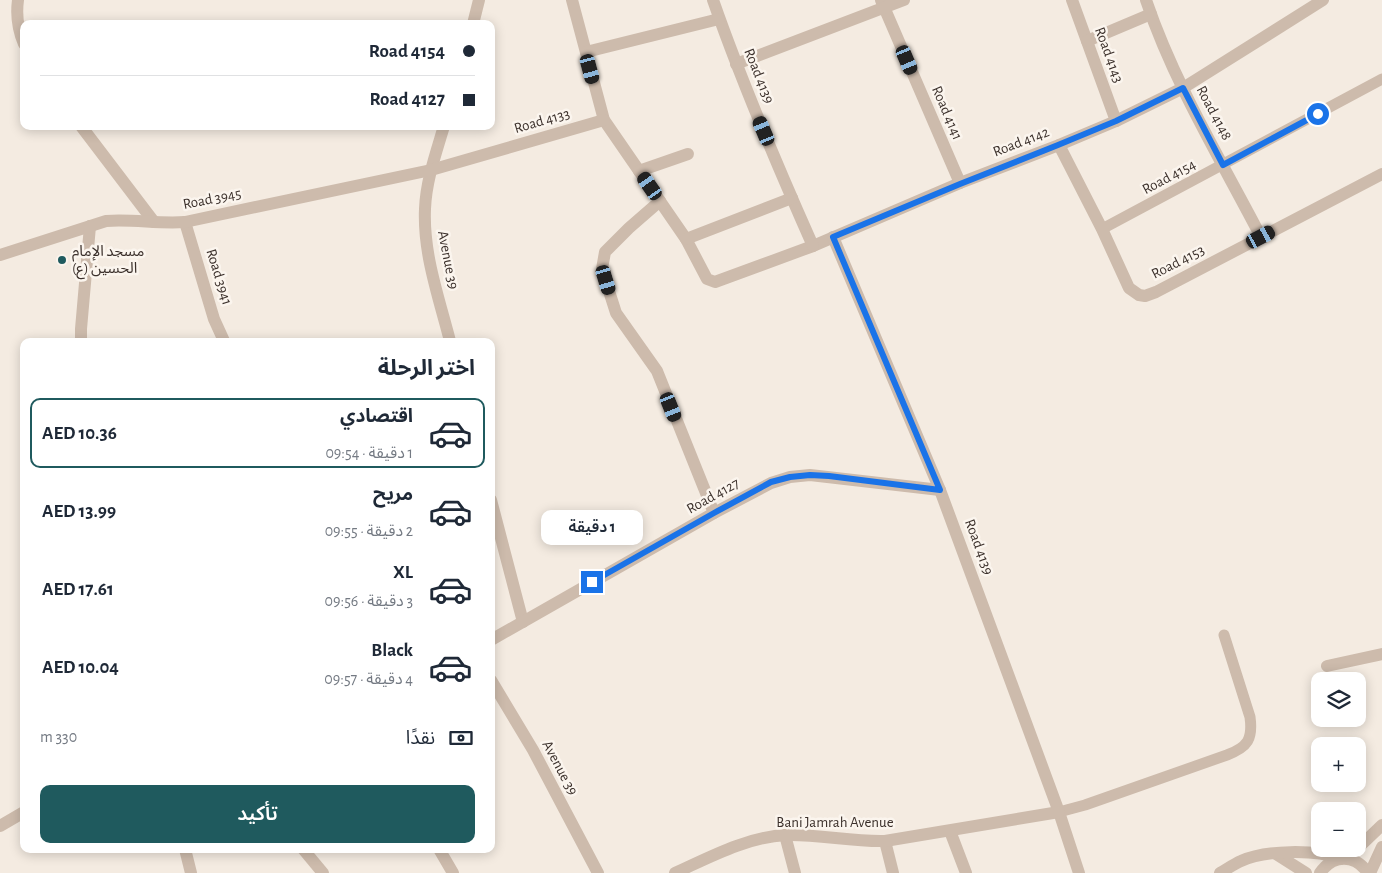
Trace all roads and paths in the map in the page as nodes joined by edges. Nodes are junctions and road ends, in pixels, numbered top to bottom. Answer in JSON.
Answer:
{"nodes":[{"id":1,"x":18,"y":0,"type":"edge"},
{"id":2,"x":479,"y":0,"type":"edge"},
{"id":3,"x":572,"y":0,"type":"edge"},
{"id":4,"x":713,"y":0,"type":"edge"},
{"id":5,"x":904,"y":0,"type":"edge"},
{"id":6,"x":1072,"y":0,"type":"edge"},
{"id":7,"x":1146,"y":0,"type":"edge"},
{"id":8,"x":1323,"y":0,"type":"edge"},
{"id":9,"x":882,"y":4,"type":"edge"},
{"id":10,"x":1151,"y":14,"type":"junction"},
{"id":11,"x":719,"y":19,"type":"junction"},
{"id":12,"x":474,"y":20,"type":"edge"},
{"id":13,"x":20,"y":34,"type":"edge"},
{"id":14,"x":1087,"y":41,"type":"junction"},
{"id":15,"x":586,"y":52,"type":"junction"},
{"id":16,"x":736,"y":64,"type":"junction"},
{"id":17,"x":1382,"y":80,"type":"edge"},
{"id":18,"x":1183,"y":88,"type":"junction"},
{"id":19,"x":604,"y":120,"type":"junction"},
{"id":20,"x":1116,"y":121,"type":"junction"},
{"id":21,"x":84,"y":130,"type":"edge"},
{"id":22,"x":443,"y":130,"type":"edge"},
{"id":23,"x":1058,"y":145,"type":"junction"},
{"id":24,"x":688,"y":154,"type":"dead end"},
{"id":25,"x":1223,"y":165,"type":"junction"},
{"id":26,"x":431,"y":170,"type":"junction"},
{"id":27,"x":639,"y":171,"type":"junction"},
{"id":28,"x":1382,"y":174,"type":"edge"},
{"id":29,"x":960,"y":184,"type":"junction"},
{"id":30,"x":792,"y":198,"type":"junction"},
{"id":31,"x":660,"y":201,"type":"junction"},
{"id":32,"x":154,"y":222,"type":"junction"},
{"id":33,"x":185,"y":222,"type":"junction"},
{"id":34,"x":90,"y":226,"type":"junction"},
{"id":35,"x":1102,"y":229,"type":"junction"},
{"id":36,"x":833,"y":237,"type":"junction"},
{"id":37,"x":1261,"y":237,"type":"junction"},
{"id":38,"x":686,"y":239,"type":"junction"},
{"id":39,"x":813,"y":246,"type":"junction"},
{"id":40,"x":0,"y":255,"type":"edge"},
{"id":41,"x":81,"y":338,"type":"edge"},
{"id":42,"x":223,"y":338,"type":"edge"},
{"id":43,"x":449,"y":338,"type":"edge"},
{"id":44,"x":940,"y":490,"type":"junction"},
{"id":45,"x":714,"y":513,"type":"junction"},
{"id":46,"x":495,"y":515,"type":"edge"},
{"id":47,"x":523,"y":622,"type":"junction"},
{"id":48,"x":1224,"y":635,"type":"dead end"},
{"id":49,"x":495,"y":638,"type":"edge"},
{"id":50,"x":1382,"y":654,"type":"edge"},
{"id":51,"x":1327,"y":666,"type":"dead end"},
{"id":52,"x":495,"y":687,"type":"edge"},
{"id":53,"x":1059,"y":812,"type":"junction"},
{"id":54,"x":20,"y":814,"type":"edge"},
{"id":55,"x":1382,"y":825,"type":"edge"},
{"id":56,"x":0,"y":826,"type":"edge"},
{"id":57,"x":950,"y":830,"type":"junction"},
{"id":58,"x":785,"y":835,"type":"junction"},
{"id":59,"x":1366,"y":840,"type":"edge"},
{"id":60,"x":885,"y":841,"type":"junction"},
{"id":61,"x":1382,"y":847,"type":"edge"},
{"id":62,"x":186,"y":853,"type":"edge"},
{"id":63,"x":306,"y":853,"type":"edge"},
{"id":64,"x":441,"y":853,"type":"edge"},
{"id":65,"x":1276,"y":854,"type":"junction"},
{"id":66,"x":1345,"y":857,"type":"edge"},
{"id":67,"x":1342,"y":859,"type":"junction"},
{"id":68,"x":191,"y":873,"type":"edge"},
{"id":69,"x":323,"y":873,"type":"edge"},
{"id":70,"x":453,"y":873,"type":"edge"},
{"id":71,"x":598,"y":873,"type":"edge"},
{"id":72,"x":675,"y":873,"type":"edge"},
{"id":73,"x":795,"y":873,"type":"edge"},
{"id":74,"x":893,"y":873,"type":"edge"},
{"id":75,"x":966,"y":873,"type":"edge"},
{"id":76,"x":1080,"y":873,"type":"edge"},
{"id":77,"x":1220,"y":873,"type":"edge"},
{"id":78,"x":1306,"y":873,"type":"edge"},
{"id":79,"x":1320,"y":873,"type":"edge"},
{"id":80,"x":1369,"y":873,"type":"edge"}],
"edges":[{"from":1,"to":13,"type":"street"},
{"from":2,"to":12,"type":"street"},
{"from":3,"to":15,"type":"street"},
{"from":4,"to":11,"type":"street","name":"Road 4139"},
{"from":5,"to":9,"type":"street"},
{"from":6,"to":14,"type":"street","name":"Road 4143"},
{"from":7,"to":10,"type":"street","name":"Road 4148"},
{"from":8,"to":18,"type":"street","name":"Road 4142"},
{"from":9,"to":16,"type":"street"},
{"from":9,"to":29,"type":"street","name":"Road 4141"},
{"from":10,"to":14,"type":"street"},
{"from":10,"to":18,"type":"street","name":"Road 4148"},
{"from":11,"to":15,"type":"street"},
{"from":11,"to":16,"type":"street","name":"Road 4139"},
{"from":14,"to":20,"type":"street","name":"Road 4143"},
{"from":15,"to":19,"type":"street"},
{"from":16,"to":30,"type":"street","name":"Road 4139"},
{"from":17,"to":25,"type":"lane","name":"Road 4154"},
{"from":18,"to":20,"type":"street","name":"Road 4142"},
{"from":18,"to":25,"type":"street","name":"Road 4148"},
{"from":19,"to":26,"type":"street","name":"Road 4133"},
{"from":19,"to":27,"type":"street"},
{"from":20,"to":23,"type":"street","name":"Road 4142"},
{"from":21,"to":32,"type":"street"},
{"from":22,"to":26,"type":"street","name":"Avenue 39"},
{"from":23,"to":29,"type":"street","name":"Road 4142"},
{"from":23,"to":35,"type":"street","name":"Road 4153"},
{"from":24,"to":27,"type":"street"},
{"from":25,"to":35,"type":"lane","name":"Road 4154"},
{"from":25,"to":37,"type":"street","name":"Road 4148"},
{"from":26,"to":33,"type":"street","name":"Road 3945"},
{"from":26,"to":43,"type":"street","name":"Avenue 39"},
{"from":27,"to":31,"type":"street"},
{"from":28,"to":37,"type":"street","name":"Road 4153"},
{"from":29,"to":36,"type":"street","name":"Road 4142"},
{"from":30,"to":38,"type":"street"},
{"from":30,"to":39,"type":"street","name":"Road 4139"},
{"from":31,"to":38,"type":"street"},
{"from":31,"to":45,"type":"street"},
{"from":32,"to":33,"type":"street","name":"Road 3945"},
{"from":32,"to":34,"type":"street","name":"Road 3945"},
{"from":33,"to":42,"type":"street","name":"Road 3941"},
{"from":34,"to":40,"type":"street","name":"Road 3945"},
{"from":34,"to":41,"type":"street"},
{"from":35,"to":37,"type":"street","name":"Road 4153"},
{"from":36,"to":39,"type":"street","name":"Road 4142"},
{"from":36,"to":44,"type":"street","name":"Road 4139"},
{"from":38,"to":39,"type":"street","name":"Road 4142"},
{"from":44,"to":45,"type":"street","name":"Road 4127"},
{"from":44,"to":53,"type":"street","name":"Road 4139"},
{"from":45,"to":47,"type":"street","name":"Road 4127"},
{"from":46,"to":47,"type":"street"},
{"from":47,"to":49,"type":"street"},
{"from":48,"to":53,"type":"lane"},
{"from":50,"to":51,"type":"street"},
{"from":52,"to":71,"type":"street","name":"Avenue 39"},
{"from":53,"to":57,"type":"street","name":"Bani Jamrah Avenue"},
{"from":53,"to":76,"type":"street","name":"Road 4139"},
{"from":54,"to":56,"type":"street"},
{"from":55,"to":59,"type":"street"},
{"from":57,"to":60,"type":"street","name":"Bani Jamrah Avenue"},
{"from":57,"to":75,"type":"street"},
{"from":58,"to":60,"type":"street","name":"Bani Jamrah Avenue"},
{"from":58,"to":72,"type":"street","name":"Bani Jamrah Avenue"},
{"from":58,"to":73,"type":"street"},
{"from":60,"to":74,"type":"street"},
{"from":61,"to":80,"type":"street"},
{"from":62,"to":68,"type":"street"},
{"from":63,"to":69,"type":"street"},
{"from":64,"to":70,"type":"street"},
{"from":65,"to":67,"type":"street"},
{"from":65,"to":77,"type":"street"},
{"from":65,"to":78,"type":"street"},
{"from":66,"to":67,"type":"street"},
{"from":67,"to":79,"type":"street"},
{"from":67,"to":80,"type":"street"}]}
